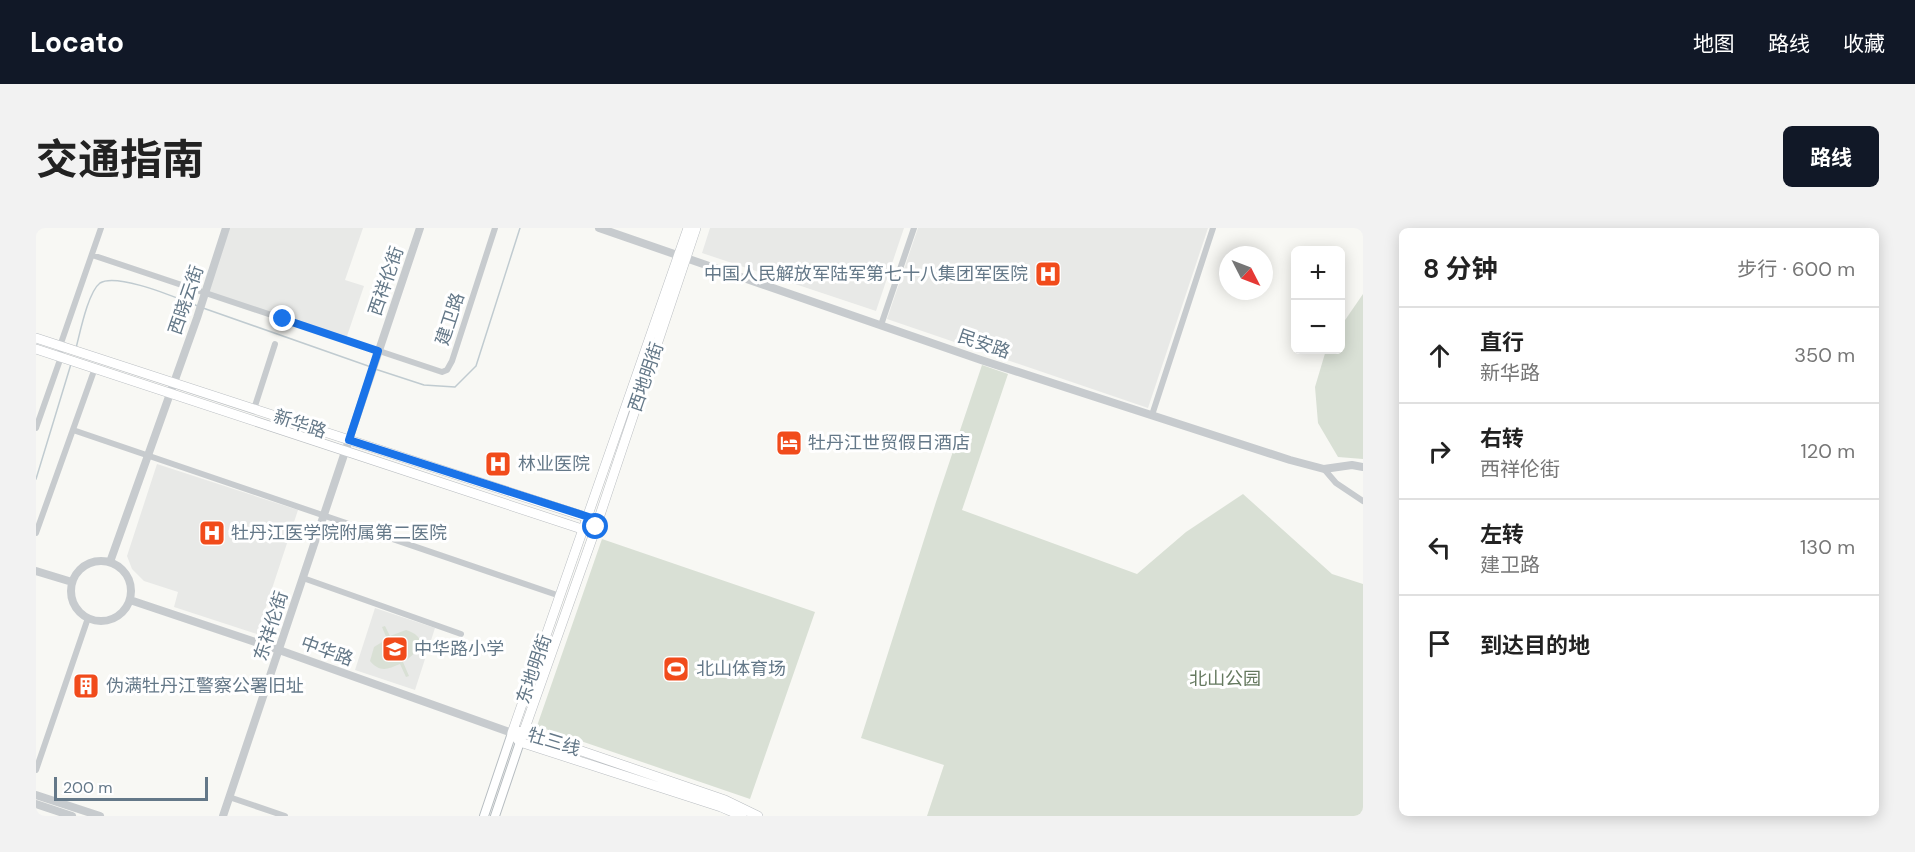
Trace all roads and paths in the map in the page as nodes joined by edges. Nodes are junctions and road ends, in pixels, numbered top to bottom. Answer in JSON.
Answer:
{"nodes":[{"id":1,"x":101,"y":228,"type":"edge"},
{"id":2,"x":226,"y":228,"type":"edge"},
{"id":3,"x":420,"y":228,"type":"edge"},
{"id":4,"x":495,"y":228,"type":"edge"},
{"id":5,"x":599,"y":228,"type":"edge"},
{"id":6,"x":688,"y":228,"type":"edge"},
{"id":7,"x":696,"y":228,"type":"edge"},
{"id":8,"x":914,"y":228,"type":"edge"},
{"id":9,"x":1213,"y":228,"type":"edge"},
{"id":10,"x":92,"y":255,"type":"junction"},
{"id":11,"x":682,"y":257,"type":"junction"},
{"id":12,"x":205,"y":293,"type":"junction"},
{"id":13,"x":881,"y":325,"type":"junction"},
{"id":14,"x":36,"y":338,"type":"edge"},
{"id":15,"x":275,"y":344,"type":"dead end"},
{"id":16,"x":60,"y":346,"type":"junction"},
{"id":17,"x":36,"y":349,"type":"edge"},
{"id":18,"x":378,"y":351,"type":"junction"},
{"id":19,"x":61,"y":357,"type":"junction"},
{"id":20,"x":95,"y":368,"type":"junction"},
{"id":21,"x":173,"y":382,"type":"junction"},
{"id":22,"x":170,"y":393,"type":"junction"},
{"id":23,"x":254,"y":409,"type":"junction"},
{"id":24,"x":1152,"y":415,"type":"junction"},
{"id":25,"x":36,"y":428,"type":"edge"},
{"id":26,"x":73,"y":430,"type":"junction"},
{"id":27,"x":347,"y":445,"type":"junction"},
{"id":28,"x":148,"y":454,"type":"junction"},
{"id":29,"x":1363,"y":467,"type":"edge"},
{"id":30,"x":1324,"y":469,"type":"junction"},
{"id":31,"x":1363,"y":501,"type":"edge"},
{"id":32,"x":324,"y":515,"type":"junction"},
{"id":33,"x":586,"y":523,"type":"junction"},
{"id":34,"x":596,"y":527,"type":"junction"},
{"id":35,"x":36,"y":533,"type":"edge"},
{"id":36,"x":110,"y":562,"type":"junction"},
{"id":37,"x":36,"y":571,"type":"edge"},
{"id":38,"x":303,"y":578,"type":"junction"},
{"id":39,"x":72,"y":582,"type":"junction"},
{"id":40,"x":560,"y":596,"type":"junction"},
{"id":41,"x":130,"y":600,"type":"junction"},
{"id":42,"x":88,"y":618,"type":"junction"},
{"id":43,"x":461,"y":634,"type":"dead end"},
{"id":44,"x":279,"y":650,"type":"junction"},
{"id":45,"x":523,"y":731,"type":"junction"},
{"id":46,"x":512,"y":733,"type":"junction"},
{"id":47,"x":520,"y":742,"type":"junction"},
{"id":48,"x":36,"y":770,"type":"edge"},
{"id":49,"x":36,"y":795,"type":"edge"},
{"id":50,"x":230,"y":797,"type":"junction"},
{"id":51,"x":36,"y":804,"type":"edge"},
{"id":52,"x":72,"y":816,"type":"edge"},
{"id":53,"x":100,"y":816,"type":"edge"},
{"id":54,"x":223,"y":816,"type":"edge"},
{"id":55,"x":285,"y":816,"type":"edge"},
{"id":56,"x":484,"y":816,"type":"edge"},
{"id":57,"x":495,"y":816,"type":"edge"},
{"id":58,"x":742,"y":816,"type":"edge"},
{"id":59,"x":758,"y":816,"type":"edge"}],
"edges":[{"from":1,"to":10,"type":"street"},
{"from":2,"to":12,"type":"street","name":"西晓云街"},
{"from":3,"to":18,"type":"street","name":"西祥伦街"},
{"from":4,"to":18,"type":"street","name":"建卫路"},
{"from":5,"to":11,"type":"street","name":"民安路"},
{"from":6,"to":11,"type":"main road","name":"西地明街"},
{"from":7,"to":11,"type":"main road","name":"西地明街"},
{"from":8,"to":13,"type":"street"},
{"from":9,"to":24,"type":"street"},
{"from":10,"to":12,"type":"street","name":"建卫路"},
{"from":10,"to":16,"type":"street"},
{"from":11,"to":13,"type":"street","name":"民安路"},
{"from":11,"to":33,"type":"main road","name":"西地明街"},
{"from":11,"to":34,"type":"main road","name":"西地明街"},
{"from":12,"to":18,"type":"street","name":"建卫路"},
{"from":12,"to":21,"type":"street","name":"西晓云街"},
{"from":13,"to":24,"type":"street","name":"民安路"},
{"from":14,"to":16,"type":"main road","name":"新华路"},
{"from":15,"to":23,"type":"street"},
{"from":16,"to":19,"type":"street"},
{"from":16,"to":21,"type":"main road","name":"新华路"},
{"from":17,"to":19,"type":"main road"},
{"from":18,"to":27,"type":"street","name":"西祥伦街"},
{"from":19,"to":20,"type":"main road"},
{"from":19,"to":25,"type":"street"},
{"from":20,"to":22,"type":"main road"},
{"from":20,"to":26,"type":"street"},
{"from":21,"to":22,"type":"street","name":"西晓云街"},
{"from":21,"to":23,"type":"main road","name":"新华路"},
{"from":22,"to":27,"type":"main road"},
{"from":22,"to":28,"type":"street","name":"西晓云街"},
{"from":23,"to":27,"type":"main road","name":"新华路"},
{"from":24,"to":30,"type":"street","name":"民安路"},
{"from":26,"to":28,"type":"street"},
{"from":26,"to":35,"type":"street"},
{"from":27,"to":32,"type":"street","name":"东祥伦街"},
{"from":27,"to":33,"type":"main road","name":"新华路"},
{"from":28,"to":32,"type":"street"},
{"from":28,"to":36,"type":"street","name":"西晓云街"},
{"from":29,"to":30,"type":"street","name":"民安路"},
{"from":30,"to":31,"type":"street"},
{"from":32,"to":38,"type":"street","name":"东祥伦街"},
{"from":32,"to":40,"type":"street"},
{"from":33,"to":34,"type":"main road","name":"新华路"},
{"from":33,"to":40,"type":"main road","name":"东地明街"},
{"from":34,"to":45,"type":"main road","name":"东地明街"},
{"from":36,"to":39,"type":"street"},
{"from":36,"to":41,"type":"street"},
{"from":37,"to":39,"type":"street"},
{"from":38,"to":43,"type":"street"},
{"from":38,"to":44,"type":"street","name":"东祥伦街"},
{"from":39,"to":42,"type":"street"},
{"from":40,"to":46,"type":"main road","name":"东地明街"},
{"from":41,"to":42,"type":"street"},
{"from":41,"to":44,"type":"street","name":"中华路"},
{"from":42,"to":48,"type":"street"},
{"from":44,"to":46,"type":"street","name":"中华路"},
{"from":44,"to":50,"type":"street","name":"东祥伦街"},
{"from":45,"to":46,"type":"main road","name":"牡三线"},
{"from":45,"to":47,"type":"main road","name":"东地明街"},
{"from":45,"to":59,"type":"main road","name":"牡三线"},
{"from":46,"to":47,"type":"main road","name":"牡三线"},
{"from":46,"to":56,"type":"main road","name":"东地明街"},
{"from":47,"to":57,"type":"main road","name":"东地明街"},
{"from":47,"to":58,"type":"main road","name":"牡三线"},
{"from":49,"to":53,"type":"street"},
{"from":50,"to":54,"type":"street","name":"东祥伦街"},
{"from":50,"to":55,"type":"street"},
{"from":51,"to":52,"type":"street"}]}
